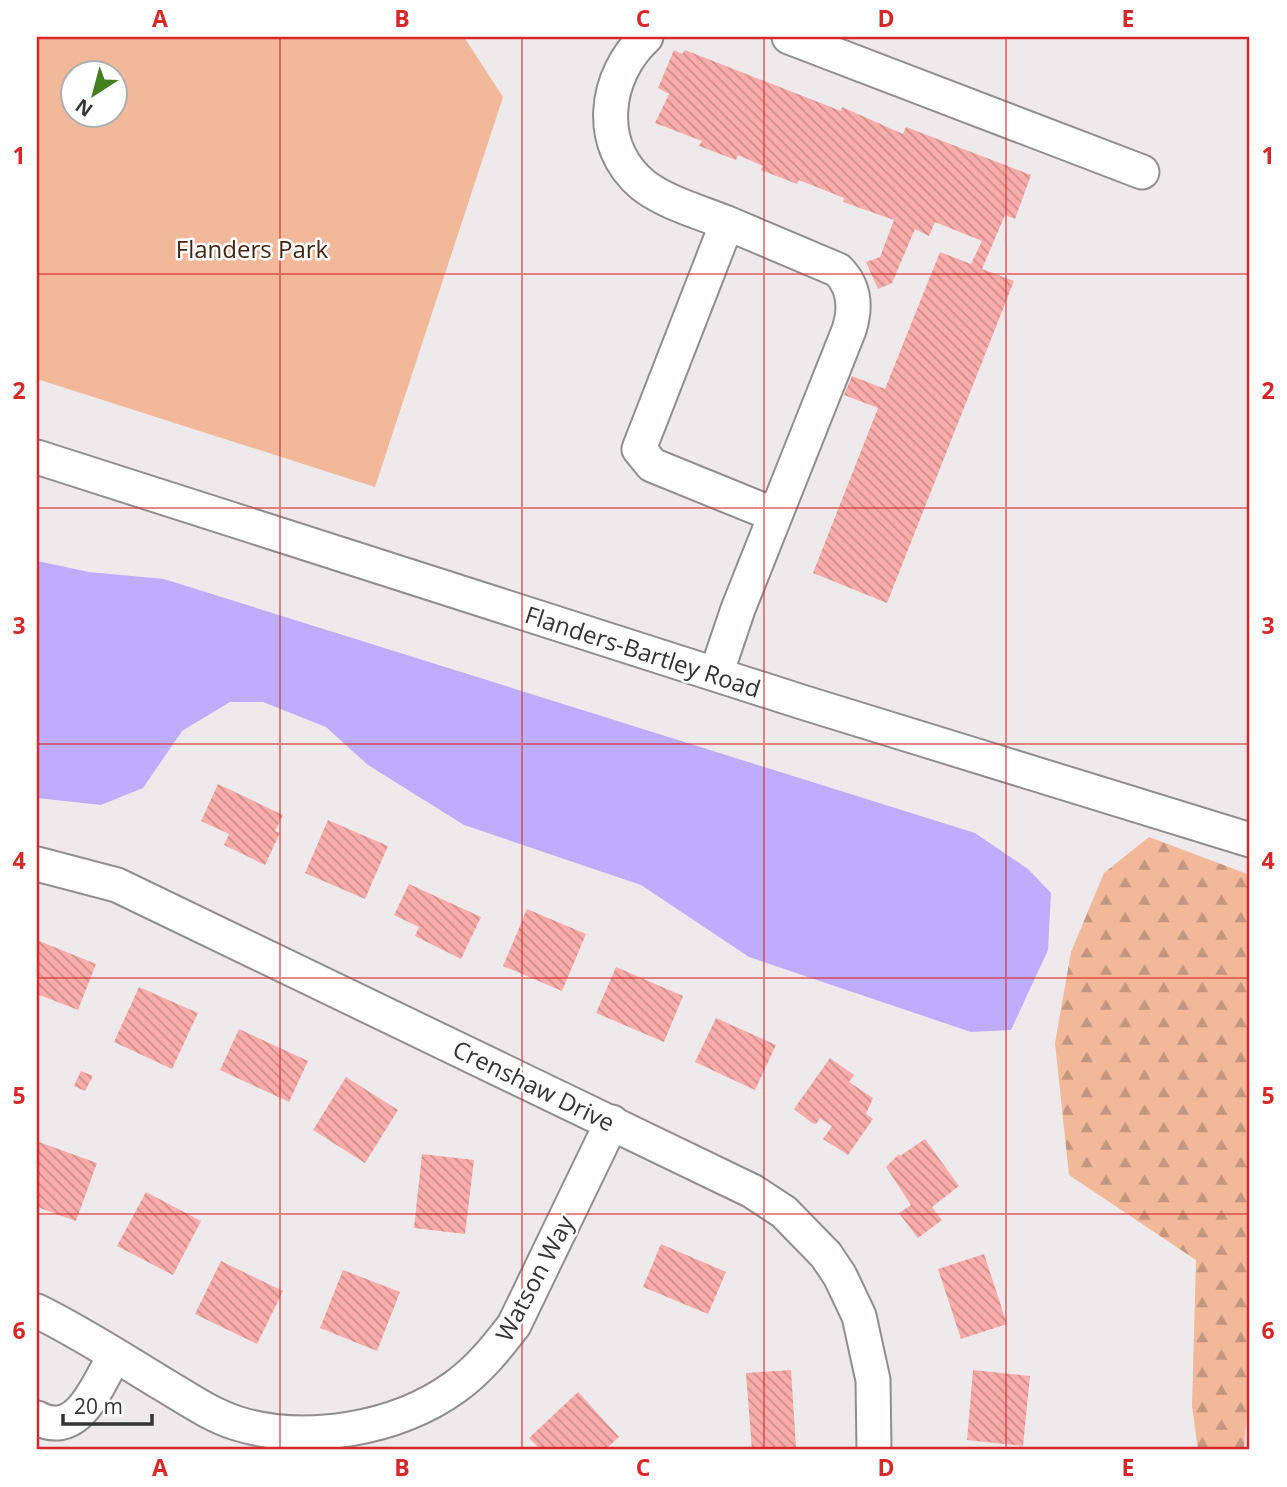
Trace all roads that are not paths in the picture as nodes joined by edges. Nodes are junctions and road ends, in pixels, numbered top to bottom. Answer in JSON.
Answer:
{"nodes":[{"id":1,"x":646,"y":37,"type":"edge"},
{"id":2,"x":789,"y":37,"type":"edge"},
{"id":3,"x":1142,"y":172,"type":"dead end"},
{"id":4,"x":727,"y":223,"type":"junction"},
{"id":5,"x":37,"y":457,"type":"edge"},
{"id":6,"x":775,"y":515,"type":"junction"},
{"id":7,"x":716,"y":674,"type":"junction"},
{"id":8,"x":1250,"y":840,"type":"edge"},
{"id":9,"x":37,"y":864,"type":"edge"},
{"id":10,"x":612,"y":1122,"type":"junction"},
{"id":11,"x":37,"y":1311,"type":"edge"},
{"id":12,"x":115,"y":1355,"type":"junction"},
{"id":13,"x":37,"y":1418,"type":"edge"},
{"id":14,"x":874,"y":1450,"type":"edge"}],
"edges":[{"from":1,"to":4,"type":"street"},
{"from":2,"to":3,"type":"street"},
{"from":4,"to":6,"type":"street"},
{"from":4,"to":6,"type":"street"},
{"from":5,"to":7,"type":"street","name":"Flanders-Bartley Road"},
{"from":6,"to":7,"type":"street"},
{"from":7,"to":8,"type":"street","name":"Flanders-Bartley Road"},
{"from":9,"to":10,"type":"street","name":"Crenshaw Drive"},
{"from":10,"to":12,"type":"street","name":"Watson Way"},
{"from":10,"to":14,"type":"street","name":"Crenshaw Drive"},
{"from":11,"to":12,"type":"street","name":"Watson Way"},
{"from":12,"to":13,"type":"street"}]}
